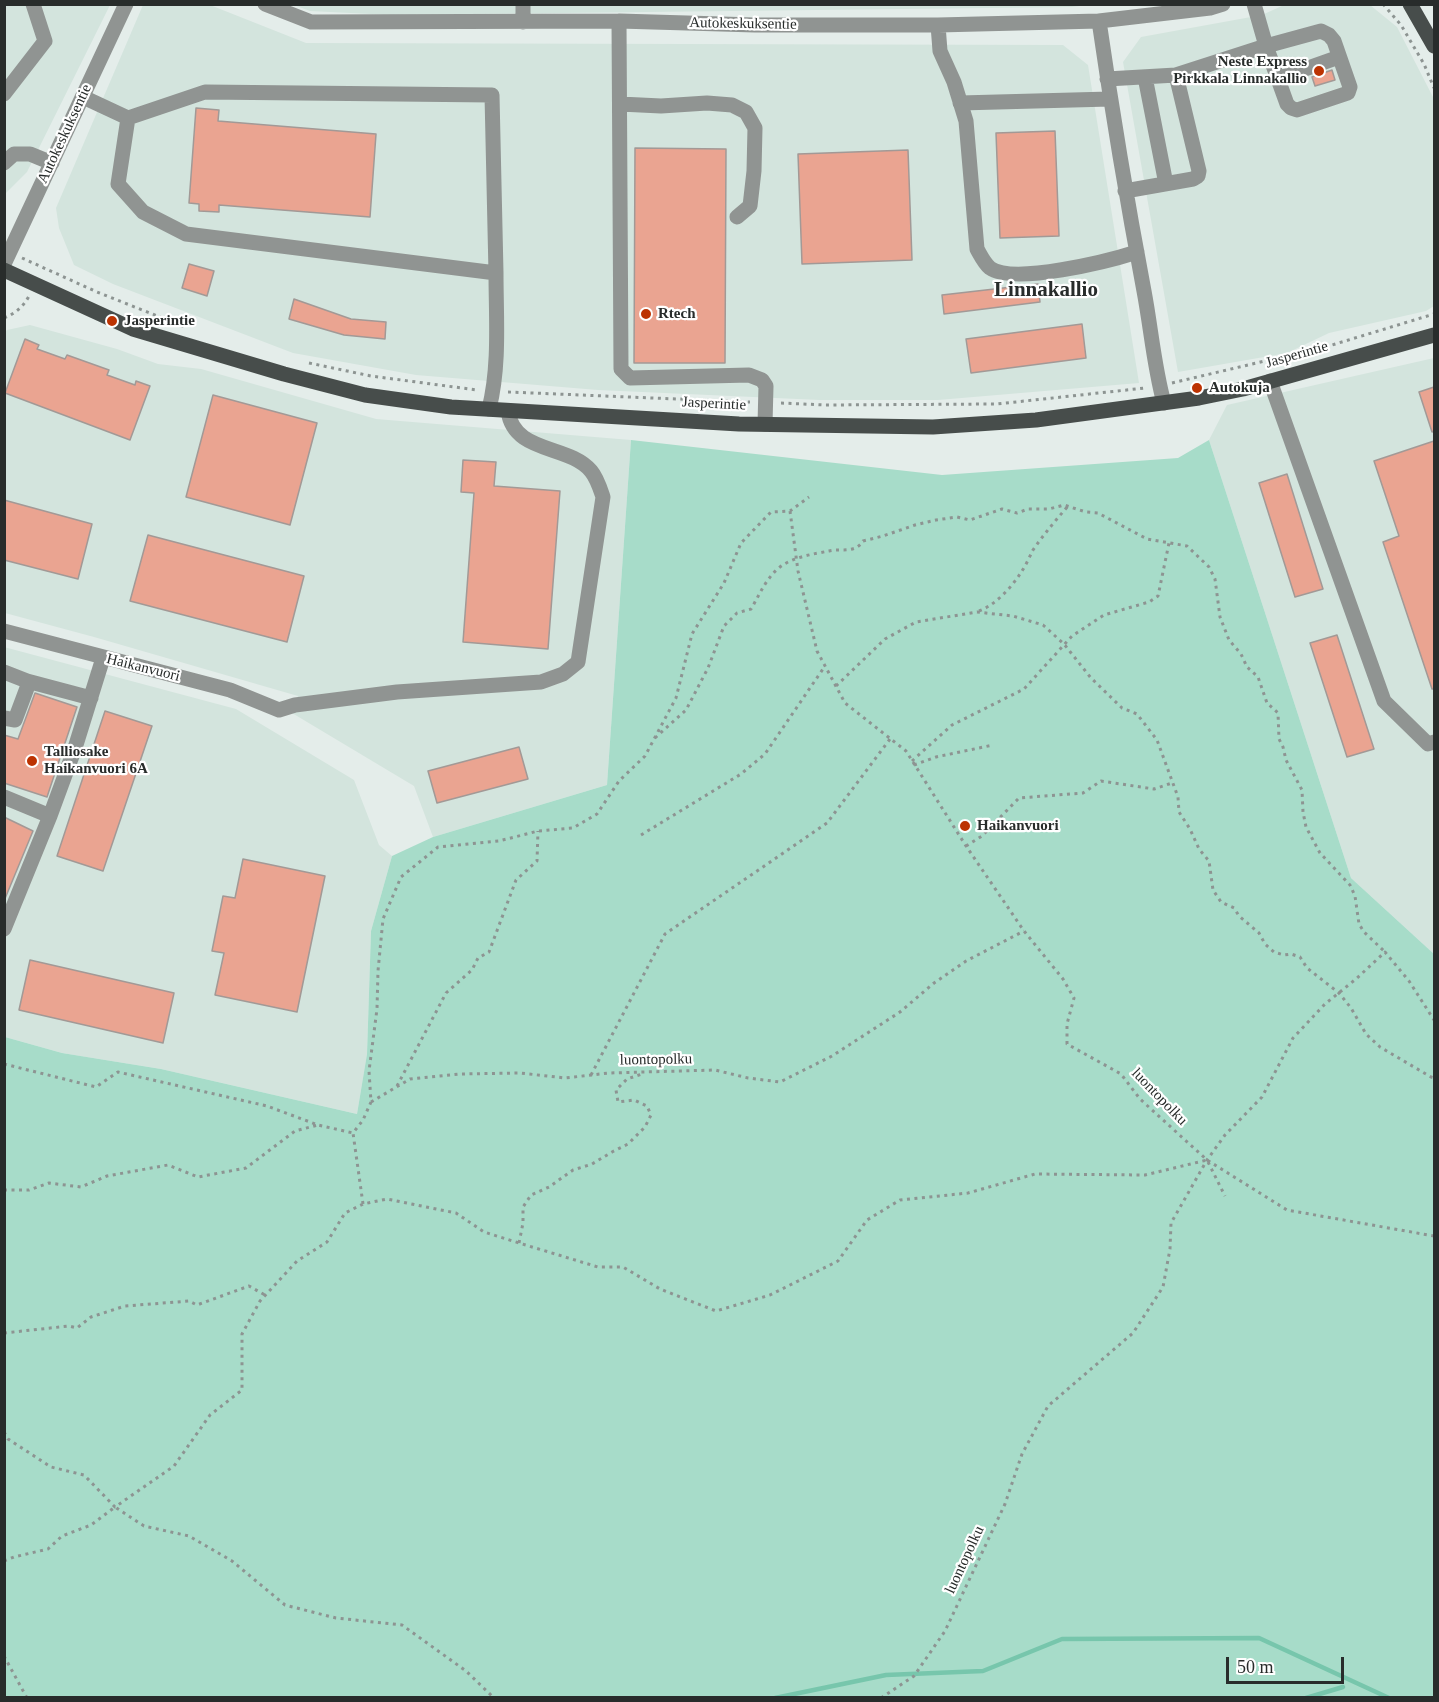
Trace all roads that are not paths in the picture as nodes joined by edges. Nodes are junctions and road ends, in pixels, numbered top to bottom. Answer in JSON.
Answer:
{"nodes":[{"id":1,"x":33,"y":4,"type":"edge"},
{"id":2,"x":126,"y":4,"type":"edge"},
{"id":3,"x":266,"y":4,"type":"edge"},
{"id":4,"x":523,"y":4,"type":"edge"},
{"id":5,"x":1223,"y":4,"type":"edge"},
{"id":6,"x":1254,"y":4,"type":"edge"},
{"id":7,"x":1410,"y":4,"type":"edge"},
{"id":8,"x":619,"y":21,"type":"junction"},
{"id":9,"x":1099,"y":21,"type":"junction"},
{"id":10,"x":523,"y":22,"type":"junction"},
{"id":11,"x":938,"y":25,"type":"junction"},
{"id":12,"x":1266,"y":46,"type":"junction"},
{"id":13,"x":1434,"y":46,"type":"edge"},
{"id":14,"x":1339,"y":57,"type":"junction"},
{"id":15,"x":1176,"y":75,"type":"junction"},
{"id":16,"x":1145,"y":77,"type":"junction"},
{"id":17,"x":1107,"y":79,"type":"junction"},
{"id":18,"x":1277,"y":79,"type":"junction"},
{"id":19,"x":4,"y":94,"type":"edge"},
{"id":20,"x":83,"y":97,"type":"junction"},
{"id":21,"x":1110,"y":99,"type":"junction"},
{"id":22,"x":960,"y":103,"type":"junction"},
{"id":23,"x":620,"y":104,"type":"junction"},
{"id":24,"x":128,"y":118,"type":"junction"},
{"id":25,"x":4,"y":162,"type":"edge"},
{"id":26,"x":52,"y":163,"type":"junction"},
{"id":27,"x":1166,"y":184,"type":"junction"},
{"id":28,"x":1125,"y":191,"type":"junction"},
{"id":29,"x":737,"y":217,"type":"dead end"},
{"id":30,"x":1137,"y":252,"type":"junction"},
{"id":31,"x":4,"y":264,"type":"edge"},
{"id":32,"x":4,"y":270,"type":"edge"},
{"id":33,"x":496,"y":273,"type":"junction"},
{"id":34,"x":1434,"y":335,"type":"edge"},
{"id":35,"x":1270,"y":381,"type":"junction"},
{"id":36,"x":1164,"y":403,"type":"junction"},
{"id":37,"x":489,"y":408,"type":"junction"},
{"id":38,"x":508,"y":411,"type":"junction"},
{"id":39,"x":765,"y":424,"type":"junction"},
{"id":40,"x":4,"y":631,"type":"edge"},
{"id":41,"x":103,"y":658,"type":"junction"},
{"id":42,"x":4,"y":672,"type":"edge"},
{"id":43,"x":27,"y":681,"type":"junction"},
{"id":44,"x":91,"y":698,"type":"junction"},
{"id":45,"x":4,"y":718,"type":"edge"},
{"id":46,"x":1434,"y":742,"type":"edge"},
{"id":47,"x":4,"y":797,"type":"edge"},
{"id":48,"x":50,"y":816,"type":"junction"},
{"id":49,"x":4,"y":929,"type":"edge"}],
"edges":[{"from":1,"to":19,"type":"street"},
{"from":2,"to":20,"type":"street","name":"Autokeskuksentie"},
{"from":3,"to":10,"type":"street","name":"Autokeskuksentie"},
{"from":4,"to":10,"type":"street"},
{"from":5,"to":9,"type":"street","name":"Autokeskuksentie"},
{"from":6,"to":12,"type":"street"},
{"from":7,"to":13,"type":"main road"},
{"from":8,"to":10,"type":"street","name":"Autokeskuksentie"},
{"from":8,"to":11,"type":"street","name":"Autokeskuksentie"},
{"from":8,"to":23,"type":"street"},
{"from":9,"to":11,"type":"street","name":"Autokeskuksentie"},
{"from":9,"to":17,"type":"street"},
{"from":11,"to":22,"type":"street"},
{"from":12,"to":14,"type":"street"},
{"from":12,"to":15,"type":"street"},
{"from":12,"to":18,"type":"street"},
{"from":14,"to":18,"type":"street"},
{"from":14,"to":18,"type":"street"},
{"from":15,"to":16,"type":"street"},
{"from":15,"to":27,"type":"street"},
{"from":16,"to":17,"type":"street"},
{"from":16,"to":27,"type":"street"},
{"from":17,"to":21,"type":"street"},
{"from":20,"to":24,"type":"street"},
{"from":20,"to":26,"type":"street","name":"Autokeskuksentie"},
{"from":21,"to":22,"type":"street"},
{"from":21,"to":28,"type":"street"},
{"from":22,"to":30,"type":"street"},
{"from":23,"to":29,"type":"street"},
{"from":23,"to":39,"type":"street"},
{"from":24,"to":33,"type":"street"},
{"from":24,"to":33,"type":"street"},
{"from":25,"to":26,"type":"street"},
{"from":26,"to":31,"type":"street","name":"Autokeskuksentie"},
{"from":27,"to":28,"type":"street"},
{"from":28,"to":30,"type":"street"},
{"from":30,"to":36,"type":"street"},
{"from":32,"to":37,"type":"main road","name":"Jasperintie"},
{"from":33,"to":37,"type":"street"},
{"from":34,"to":35,"type":"main road","name":"Jasperintie"},
{"from":35,"to":36,"type":"main road","name":"Jasperintie"},
{"from":35,"to":46,"type":"street"},
{"from":36,"to":39,"type":"main road","name":"Jasperintie"},
{"from":37,"to":38,"type":"main road","name":"Jasperintie"},
{"from":38,"to":39,"type":"main road","name":"Jasperintie"},
{"from":38,"to":41,"type":"street","name":"Haikanvuori"},
{"from":40,"to":41,"type":"street","name":"Haikanvuori"},
{"from":41,"to":44,"type":"street"},
{"from":42,"to":43,"type":"street"},
{"from":43,"to":44,"type":"street"},
{"from":43,"to":45,"type":"street"},
{"from":44,"to":48,"type":"street"},
{"from":47,"to":48,"type":"street"},
{"from":48,"to":49,"type":"street"}]}
